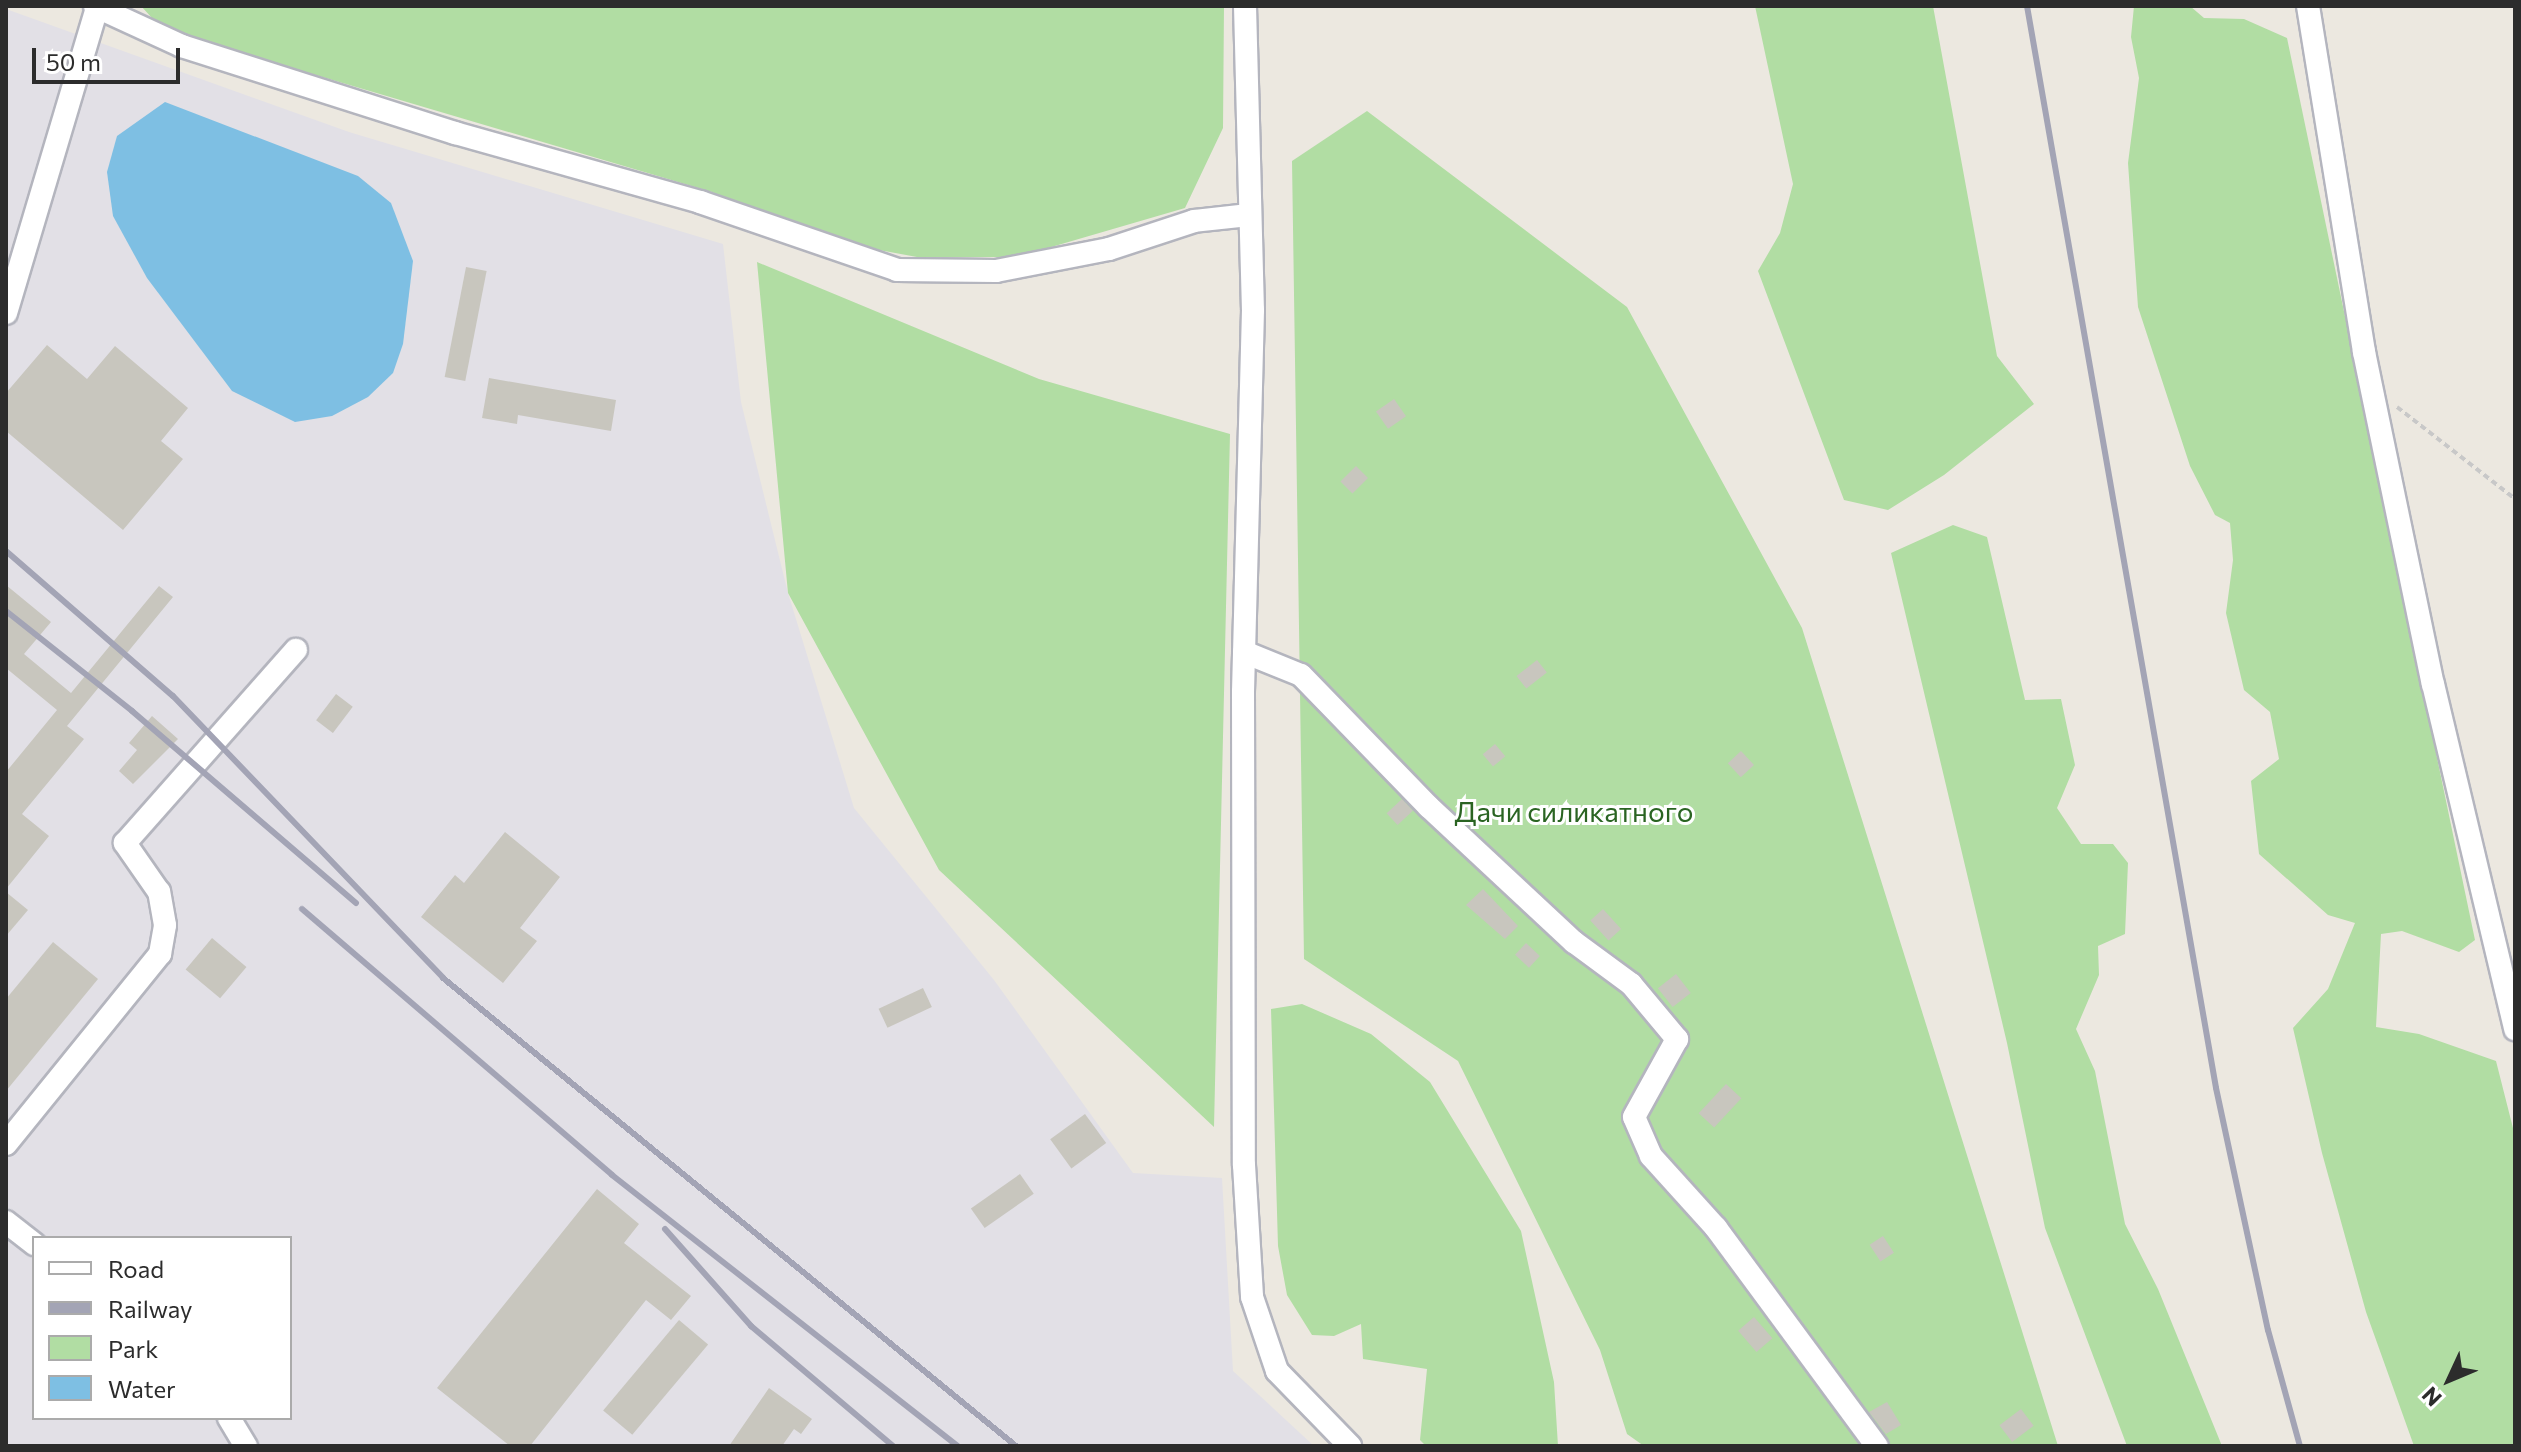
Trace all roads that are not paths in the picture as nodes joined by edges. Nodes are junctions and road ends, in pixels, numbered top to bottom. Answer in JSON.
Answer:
{"nodes":[{"id":1,"x":96,"y":6,"type":"edge"},
{"id":2,"x":1245,"y":6,"type":"edge"},
{"id":3,"x":2308,"y":6,"type":"edge"},
{"id":4,"x":1249,"y":215,"type":"junction"},
{"id":5,"x":6,"y":313,"type":"edge"},
{"id":6,"x":296,"y":650,"type":"dead end"},
{"id":7,"x":1244,"y":652,"type":"junction"},
{"id":8,"x":2515,"y":1029,"type":"edge"},
{"id":9,"x":6,"y":1144,"type":"edge"},
{"id":10,"x":6,"y":1222,"type":"edge"},
{"id":11,"x":32,"y":1242,"type":"edge"},
{"id":12,"x":230,"y":1420,"type":"edge"},
{"id":13,"x":246,"y":1446,"type":"edge"},
{"id":14,"x":1350,"y":1446,"type":"edge"},
{"id":15,"x":1877,"y":1446,"type":"edge"}],
"edges":[{"from":1,"to":4,"type":"street"},
{"from":1,"to":5,"type":"street"},
{"from":2,"to":4,"type":"street"},
{"from":3,"to":8,"type":"street"},
{"from":4,"to":7,"type":"street"},
{"from":6,"to":9,"type":"street"},
{"from":7,"to":14,"type":"street"},
{"from":7,"to":15,"type":"street"},
{"from":10,"to":11,"type":"street"},
{"from":12,"to":13,"type":"street"}]}
